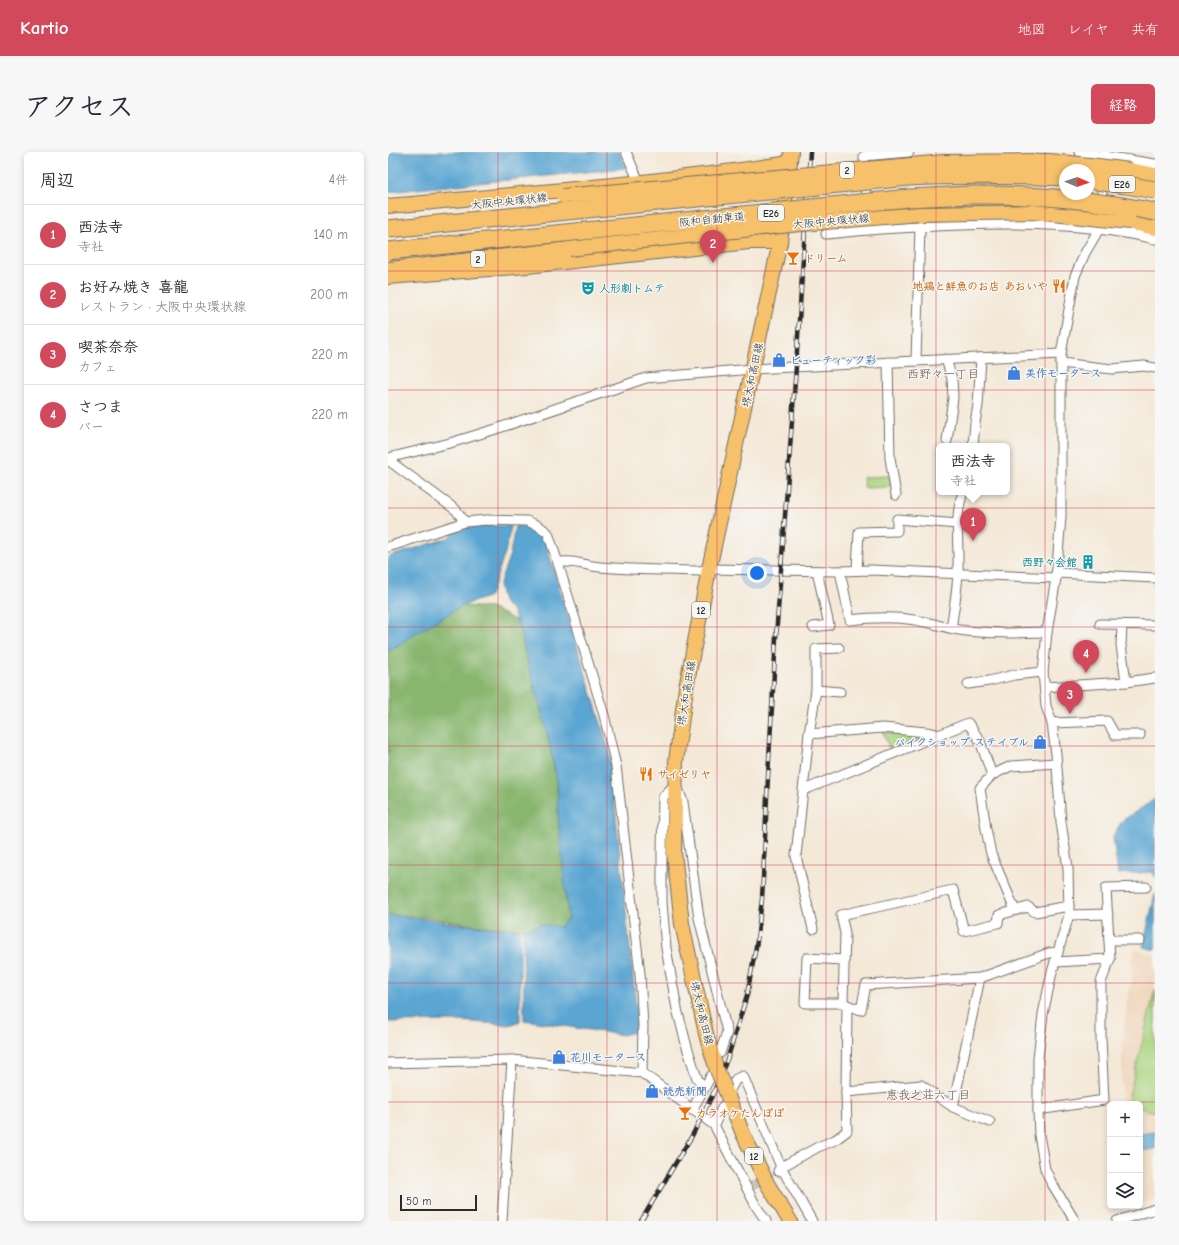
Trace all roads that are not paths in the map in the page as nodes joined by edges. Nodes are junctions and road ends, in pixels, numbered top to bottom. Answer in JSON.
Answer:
{"nodes":[{"id":1,"x":626,"y":152,"type":"edge"},
{"id":2,"x":909,"y":152,"type":"edge"},
{"id":3,"x":1079,"y":152,"type":"edge"},
{"id":4,"x":868,"y":154,"type":"edge"},
{"id":5,"x":1105,"y":154,"type":"edge"},
{"id":6,"x":790,"y":157,"type":"edge"},
{"id":7,"x":1155,"y":164,"type":"edge"},
{"id":8,"x":1155,"y":175,"type":"edge"},
{"id":9,"x":1059,"y":178,"type":"edge"},
{"id":10,"x":1095,"y":181,"type":"edge"},
{"id":11,"x":639,"y":182,"type":"junction"},
{"id":12,"x":1155,"y":190,"type":"edge"},
{"id":13,"x":388,"y":206,"type":"edge"},
{"id":14,"x":388,"y":210,"type":"edge"},
{"id":15,"x":1155,"y":212,"type":"edge"},
{"id":16,"x":920,"y":227,"type":"junction"},
{"id":17,"x":1155,"y":228,"type":"edge"},
{"id":18,"x":388,"y":229,"type":"edge"},
{"id":19,"x":1099,"y":229,"type":"junction"},
{"id":20,"x":867,"y":230,"type":"junction"},
{"id":21,"x":826,"y":234,"type":"dead end"},
{"id":22,"x":1155,"y":239,"type":"edge"},
{"id":23,"x":780,"y":242,"type":"junction"},
{"id":24,"x":388,"y":251,"type":"edge"},
{"id":25,"x":388,"y":269,"type":"edge"},
{"id":26,"x":388,"y":277,"type":"edge"},
{"id":27,"x":982,"y":358,"type":"junction"},
{"id":28,"x":1061,"y":358,"type":"junction"},
{"id":29,"x":946,"y":359,"type":"junction"},
{"id":30,"x":916,"y":361,"type":"junction"},
{"id":31,"x":888,"y":362,"type":"junction"},
{"id":32,"x":1155,"y":368,"type":"edge"},
{"id":33,"x":753,"y":369,"type":"junction"},
{"id":34,"x":947,"y":441,"type":"dead end"},
{"id":35,"x":973,"y":443,"type":"edge"},
{"id":36,"x":388,"y":459,"type":"edge"},
{"id":37,"x":896,"y":495,"type":"dead end"},
{"id":38,"x":962,"y":495,"type":"edge"},
{"id":39,"x":465,"y":522,"type":"junction"},
{"id":40,"x":958,"y":524,"type":"junction"},
{"id":41,"x":388,"y":547,"type":"edge"},
{"id":42,"x":558,"y":563,"type":"junction"},
{"id":43,"x":709,"y":569,"type":"junction"},
{"id":44,"x":857,"y":570,"type":"junction"},
{"id":45,"x":816,"y":571,"type":"junction"},
{"id":46,"x":840,"y":571,"type":"junction"},
{"id":47,"x":958,"y":573,"type":"junction"},
{"id":48,"x":1056,"y":575,"type":"junction"},
{"id":49,"x":1155,"y":578,"type":"edge"},
{"id":50,"x":1100,"y":624,"type":"dead end"},
{"id":51,"x":1122,"y":624,"type":"junction"},
{"id":52,"x":1155,"y":625,"type":"edge"},
{"id":53,"x":813,"y":627,"type":"dead end"},
{"id":54,"x":951,"y":628,"type":"junction"},
{"id":55,"x":1047,"y":632,"type":"junction"},
{"id":56,"x":839,"y":648,"type":"dead end"},
{"id":57,"x":1043,"y":672,"type":"junction"},
{"id":58,"x":1155,"y":678,"type":"edge"},
{"id":59,"x":1126,"y":682,"type":"junction"},
{"id":60,"x":968,"y":684,"type":"dead end"},
{"id":61,"x":1045,"y":687,"type":"junction"},
{"id":62,"x":816,"y":690,"type":"junction"},
{"id":63,"x":840,"y":692,"type":"dead end"},
{"id":64,"x":1052,"y":723,"type":"junction"},
{"id":65,"x":810,"y":734,"type":"junction"},
{"id":66,"x":941,"y":735,"type":"junction"},
{"id":67,"x":1140,"y":735,"type":"dead end"},
{"id":68,"x":1056,"y":763,"type":"junction"},
{"id":69,"x":992,"y":775,"type":"junction"},
{"id":70,"x":676,"y":783,"type":"junction"},
{"id":71,"x":804,"y":790,"type":"junction"},
{"id":72,"x":1146,"y":887,"type":"dead end"},
{"id":73,"x":1069,"y":906,"type":"junction"},
{"id":74,"x":1015,"y":910,"type":"junction"},
{"id":75,"x":1108,"y":914,"type":"junction"},
{"id":76,"x":1069,"y":915,"type":"junction"},
{"id":77,"x":813,"y":929,"type":"dead end"},
{"id":78,"x":1109,"y":940,"type":"junction"},
{"id":79,"x":1140,"y":940,"type":"dead end"},
{"id":80,"x":1058,"y":952,"type":"junction"},
{"id":81,"x":1110,"y":959,"type":"junction"},
{"id":82,"x":843,"y":960,"type":"junction"},
{"id":83,"x":1055,"y":962,"type":"junction"},
{"id":84,"x":980,"y":978,"type":"junction"},
{"id":85,"x":845,"y":1004,"type":"junction"},
{"id":86,"x":720,"y":1053,"type":"dead end"},
{"id":87,"x":512,"y":1060,"type":"junction"},
{"id":88,"x":388,"y":1063,"type":"edge"},
{"id":89,"x":642,"y":1073,"type":"junction"},
{"id":90,"x":714,"y":1073,"type":"junction"},
{"id":91,"x":704,"y":1088,"type":"junction"},
{"id":92,"x":728,"y":1088,"type":"junction"},
{"id":93,"x":846,"y":1092,"type":"junction"},
{"id":94,"x":723,"y":1106,"type":"dead end"},
{"id":95,"x":953,"y":1107,"type":"junction"},
{"id":96,"x":692,"y":1110,"type":"junction"},
{"id":97,"x":1038,"y":1110,"type":"junction"},
{"id":98,"x":990,"y":1122,"type":"dead end"},
{"id":99,"x":714,"y":1126,"type":"junction"},
{"id":100,"x":780,"y":1169,"type":"junction"},
{"id":101,"x":1155,"y":1209,"type":"edge"},
{"id":102,"x":502,"y":1221,"type":"edge"},
{"id":103,"x":766,"y":1221,"type":"edge"},
{"id":104,"x":790,"y":1221,"type":"edge"},
{"id":105,"x":812,"y":1221,"type":"edge"},
{"id":106,"x":1075,"y":1221,"type":"edge"},
{"id":107,"x":1117,"y":1221,"type":"edge"}],
"edges":[{"from":1,"to":11,"type":"street"},
{"from":2,"to":4,"type":"street"},
{"from":3,"to":5,"type":"street"},
{"from":4,"to":20,"type":"street"},
{"from":5,"to":7,"type":"street"},
{"from":5,"to":19,"type":"street"},
{"from":6,"to":11,"type":"main road"},
{"from":6,"to":23,"type":"main road","name":"堺大和高田線","number":"12"},
{"from":8,"to":14,"type":"main road","name":"大阪中央環状線","number":"2","bridge":true},
{"from":9,"to":18,"type":"highway","name":"阪和自動車道","number":"E26","bridge":true},
{"from":10,"to":12,"type":"highway","number":"E26","bridge":true},
{"from":11,"to":13,"type":"main road"},
{"from":15,"to":24,"type":"highway","name":"阪和自動車道","number":"E26","bridge":true},
{"from":16,"to":19,"type":"street"},
{"from":16,"to":20,"type":"street"},
{"from":16,"to":30,"type":"street"},
{"from":17,"to":25,"type":"main road","name":"大阪中央環状線","number":"2","bridge":true},
{"from":19,"to":22,"type":"street"},
{"from":19,"to":28,"type":"street"},
{"from":20,"to":21,"type":"street"},
{"from":23,"to":26,"type":"main road"},
{"from":23,"to":33,"type":"main road","name":"堺大和高田線","number":"12"},
{"from":27,"to":28,"type":"street"},
{"from":27,"to":29,"type":"street"},
{"from":27,"to":35,"type":"street"},
{"from":28,"to":32,"type":"street"},
{"from":28,"to":48,"type":"street"},
{"from":29,"to":30,"type":"street"},
{"from":29,"to":34,"type":"street"},
{"from":30,"to":31,"type":"street"},
{"from":31,"to":33,"type":"street"},
{"from":31,"to":37,"type":"street"},
{"from":33,"to":36,"type":"street"},
{"from":33,"to":43,"type":"main road","name":"堺大和高田線","number":"12"},
{"from":36,"to":39,"type":"street"},
{"from":38,"to":40,"type":"street"},
{"from":39,"to":41,"type":"street"},
{"from":39,"to":42,"type":"street"},
{"from":40,"to":44,"type":"street"},
{"from":40,"to":47,"type":"street"},
{"from":42,"to":43,"type":"street"},
{"from":42,"to":89,"type":"street"},
{"from":43,"to":45,"type":"street"},
{"from":43,"to":70,"type":"main road","name":"堺大和高田線","number":"12"},
{"from":44,"to":46,"type":"street"},
{"from":44,"to":47,"type":"street"},
{"from":45,"to":46,"type":"street"},
{"from":45,"to":53,"type":"street"},
{"from":46,"to":54,"type":"street"},
{"from":47,"to":48,"type":"street"},
{"from":47,"to":54,"type":"street"},
{"from":48,"to":49,"type":"street"},
{"from":48,"to":55,"type":"street"},
{"from":50,"to":51,"type":"street"},
{"from":51,"to":52,"type":"street"},
{"from":51,"to":59,"type":"street"},
{"from":54,"to":55,"type":"street"},
{"from":55,"to":57,"type":"street"},
{"from":56,"to":62,"type":"street"},
{"from":57,"to":60,"type":"street"},
{"from":57,"to":61,"type":"street"},
{"from":58,"to":59,"type":"street"},
{"from":59,"to":61,"type":"street"},
{"from":61,"to":64,"type":"street"},
{"from":62,"to":63,"type":"street"},
{"from":62,"to":65,"type":"street"},
{"from":64,"to":67,"type":"street"},
{"from":64,"to":68,"type":"street"},
{"from":65,"to":66,"type":"street"},
{"from":65,"to":71,"type":"street"},
{"from":66,"to":69,"type":"street"},
{"from":66,"to":71,"type":"street"},
{"from":68,"to":69,"type":"street"},
{"from":68,"to":73,"type":"street"},
{"from":69,"to":74,"type":"street"},
{"from":70,"to":86,"type":"street"},
{"from":70,"to":90,"type":"main road","name":"堺大和高田線","number":"12"},
{"from":70,"to":91,"type":"street"},
{"from":71,"to":77,"type":"street"},
{"from":72,"to":75,"type":"street"},
{"from":73,"to":74,"type":"street"},
{"from":73,"to":76,"type":"street"},
{"from":74,"to":82,"type":"street"},
{"from":75,"to":76,"type":"street"},
{"from":75,"to":78,"type":"street"},
{"from":76,"to":80,"type":"street"},
{"from":78,"to":79,"type":"street"},
{"from":78,"to":81,"type":"street"},
{"from":80,"to":83,"type":"street"},
{"from":80,"to":84,"type":"street"},
{"from":81,"to":83,"type":"street"},
{"from":81,"to":97,"type":"street"},
{"from":82,"to":85,"type":"street"},
{"from":82,"to":85,"type":"street"},
{"from":83,"to":97,"type":"street"},
{"from":84,"to":85,"type":"street"},
{"from":84,"to":95,"type":"street"},
{"from":85,"to":93,"type":"street"},
{"from":87,"to":88,"type":"street"},
{"from":87,"to":89,"type":"street"},
{"from":87,"to":102,"type":"street"},
{"from":89,"to":96,"type":"street"},
{"from":90,"to":91,"type":"street"},
{"from":90,"to":92,"type":"main road","name":"堺大和高田線","number":"12","bridge":true},
{"from":91,"to":96,"type":"street"},
{"from":92,"to":100,"type":"street"},
{"from":92,"to":104,"type":"main road","name":"堺大和高田線","number":"12"},
{"from":93,"to":95,"type":"street"},
{"from":93,"to":100,"type":"street"},
{"from":94,"to":99,"type":"street"},
{"from":95,"to":98,"type":"street"},
{"from":96,"to":99,"type":"street"},
{"from":97,"to":106,"type":"street"},
{"from":99,"to":103,"type":"street"},
{"from":100,"to":105,"type":"street"},
{"from":101,"to":107,"type":"street"}]}
